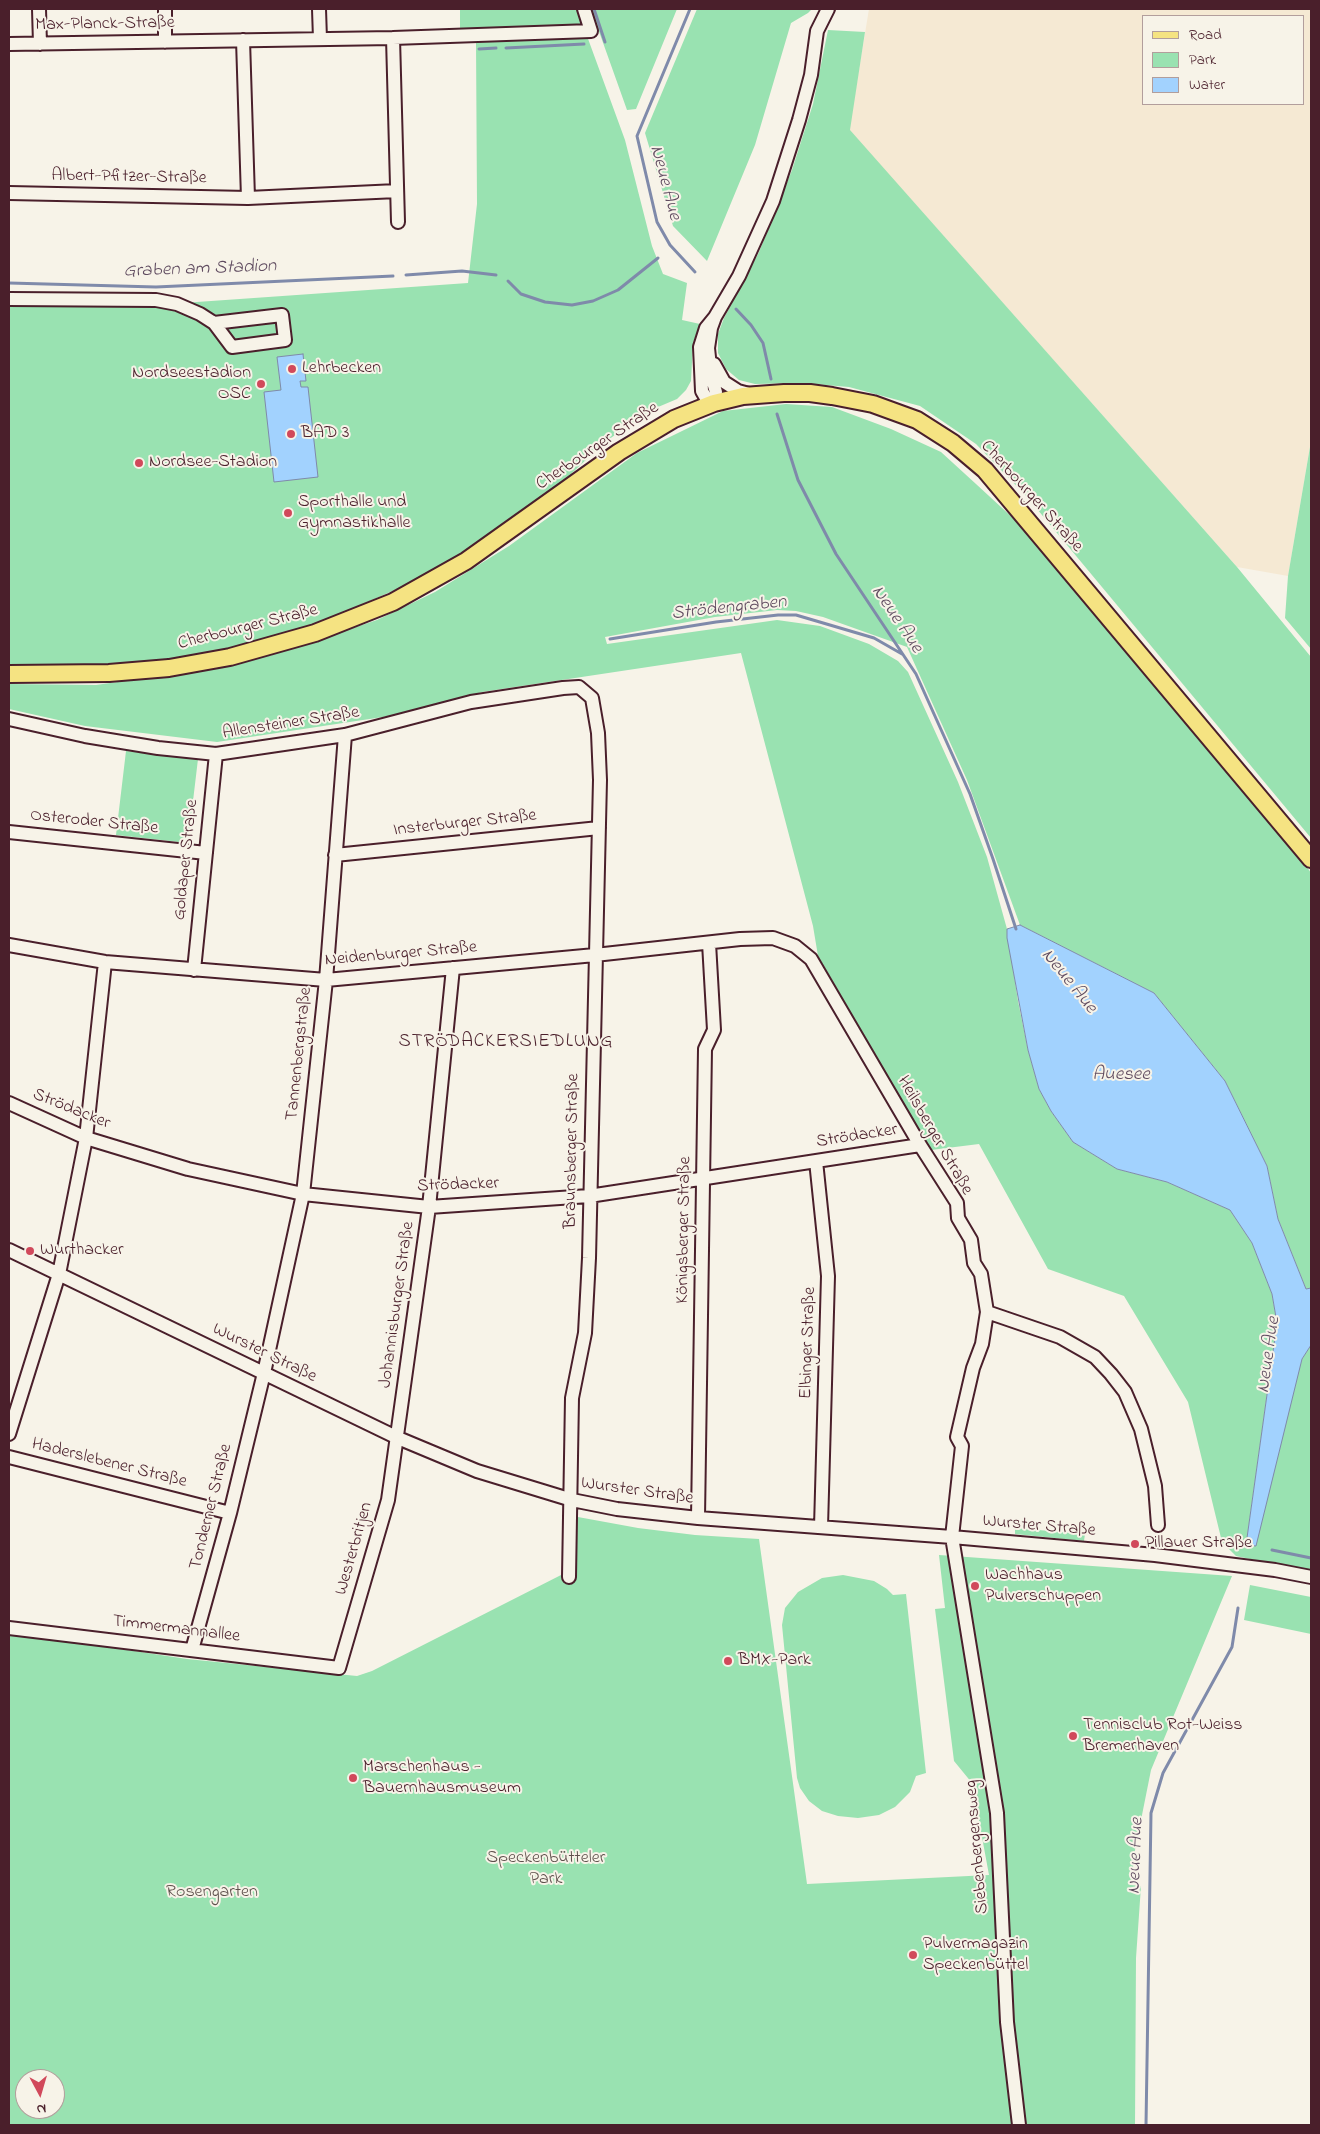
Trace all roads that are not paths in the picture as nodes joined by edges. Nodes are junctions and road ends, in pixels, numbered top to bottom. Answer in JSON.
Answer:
{"nodes":[{"id":1,"x":39,"y":9,"type":"edge"},
{"id":2,"x":164,"y":9,"type":"edge"},
{"id":3,"x":319,"y":9,"type":"edge"},
{"id":4,"x":584,"y":9,"type":"edge"},
{"id":5,"x":828,"y":9,"type":"edge"},
{"id":6,"x":392,"y":38,"type":"junction"},
{"id":7,"x":320,"y":39,"type":"junction"},
{"id":8,"x":243,"y":40,"type":"junction"},
{"id":9,"x":165,"y":42,"type":"junction"},
{"id":10,"x":9,"y":44,"type":"edge"},
{"id":11,"x":40,"y":44,"type":"junction"},
{"id":12,"x":397,"y":191,"type":"junction"},
{"id":13,"x":9,"y":193,"type":"edge"},
{"id":14,"x":248,"y":198,"type":"junction"},
{"id":15,"x":398,"y":222,"type":"dead end"},
{"id":16,"x":9,"y":299,"type":"edge"},
{"id":17,"x":715,"y":317,"type":"junction"},
{"id":18,"x":214,"y":323,"type":"junction"},
{"id":19,"x":708,"y":348,"type":"junction"},
{"id":20,"x":700,"y":364,"type":"junction"},
{"id":21,"x":757,"y":395,"type":"junction"},
{"id":22,"x":714,"y":403,"type":"junction"},
{"id":23,"x":674,"y":419,"type":"junction"},
{"id":24,"x":9,"y":674,"type":"edge"},
{"id":25,"x":579,"y":688,"type":"joint"},
{"id":26,"x":9,"y":719,"type":"edge"},
{"id":27,"x":345,"y":735,"type":"junction"},
{"id":28,"x":216,"y":754,"type":"junction"},
{"id":29,"x":598,"y":828,"type":"junction"},
{"id":30,"x":9,"y":832,"type":"edge"},
{"id":31,"x":206,"y":853,"type":"junction"},
{"id":32,"x":336,"y":855,"type":"junction"},
{"id":33,"x":1311,"y":858,"type":"edge"},
{"id":34,"x":709,"y":943,"type":"junction"},
{"id":35,"x":9,"y":945,"type":"edge"},
{"id":36,"x":795,"y":946,"type":"joint"},
{"id":37,"x":595,"y":956,"type":"junction"},
{"id":38,"x":105,"y":962,"type":"junction"},
{"id":39,"x":453,"y":968,"type":"junction"},
{"id":40,"x":194,"y":970,"type":"junction"},
{"id":41,"x":326,"y":980,"type":"junction"},
{"id":42,"x":9,"y":1103,"type":"edge"},
{"id":43,"x":86,"y":1138,"type":"junction"},
{"id":44,"x":920,"y":1145,"type":"junction"},
{"id":45,"x":816,"y":1161,"type":"junction"},
{"id":46,"x":703,"y":1178,"type":"junction"},
{"id":47,"x":303,"y":1194,"type":"junction"},
{"id":48,"x":589,"y":1196,"type":"junction"},
{"id":49,"x":429,"y":1207,"type":"junction"},
{"id":50,"x":9,"y":1250,"type":"edge"},
{"id":51,"x":59,"y":1274,"type":"junction"},
{"id":52,"x":986,"y":1312,"type":"junction"},
{"id":53,"x":264,"y":1373,"type":"junction"},
{"id":54,"x":9,"y":1434,"type":"edge"},
{"id":55,"x":398,"y":1438,"type":"junction"},
{"id":56,"x":9,"y":1457,"type":"edge"},
{"id":57,"x":572,"y":1500,"type":"junction"},
{"id":58,"x":230,"y":1513,"type":"junction"},
{"id":59,"x":698,"y":1518,"type":"junction"},
{"id":60,"x":1158,"y":1525,"type":"dead end"},
{"id":61,"x":821,"y":1527,"type":"junction"},
{"id":62,"x":952,"y":1537,"type":"junction"},
{"id":63,"x":569,"y":1577,"type":"dead end"},
{"id":64,"x":1311,"y":1577,"type":"edge"},
{"id":65,"x":9,"y":1628,"type":"edge"},
{"id":66,"x":192,"y":1650,"type":"junction"},
{"id":67,"x":339,"y":1668,"type":"joint"},
{"id":68,"x":1019,"y":2125,"type":"edge"}],
"edges":[{"from":1,"to":11,"type":"street"},
{"from":2,"to":9,"type":"street"},
{"from":3,"to":7,"type":"street"},
{"from":4,"to":6,"type":"street","name":"Max-Planck-Straße"},
{"from":5,"to":17,"type":"street"},
{"from":6,"to":7,"type":"street","name":"Max-Planck-Straße"},
{"from":6,"to":12,"type":"street"},
{"from":7,"to":8,"type":"street","name":"Max-Planck-Straße"},
{"from":8,"to":9,"type":"street","name":"Max-Planck-Straße"},
{"from":8,"to":14,"type":"street"},
{"from":9,"to":11,"type":"street","name":"Max-Planck-Straße"},
{"from":10,"to":11,"type":"street","name":"Max-Planck-Straße"},
{"from":12,"to":14,"type":"street","name":"Albert-Pfitzer-Straße"},
{"from":12,"to":15,"type":"street"},
{"from":13,"to":14,"type":"street","name":"Albert-Pfitzer-Straße"},
{"from":16,"to":18,"type":"street"},
{"from":17,"to":19,"type":"street"},
{"from":17,"to":20,"type":"street"},
{"from":18,"to":18,"type":"street"},
{"from":19,"to":21,"type":"street"},
{"from":19,"to":22,"type":"street"},
{"from":20,"to":22,"type":"street"},
{"from":20,"to":23,"type":"street"},
{"from":21,"to":22,"type":"main road","name":"Cherbourger Straße"},
{"from":21,"to":33,"type":"main road","name":"Cherbourger Straße"},
{"from":22,"to":23,"type":"main road","name":"Cherbourger Straße"},
{"from":23,"to":24,"type":"main road","name":"Cherbourger Straße"},
{"from":25,"to":27,"type":"street","name":"Allensteiner Straße"},
{"from":25,"to":29,"type":"street","name":"Braunsberger Straße"},
{"from":26,"to":28,"type":"street","name":"Allensteiner Straße"},
{"from":27,"to":28,"type":"street","name":"Allensteiner Straße"},
{"from":27,"to":32,"type":"street","name":"Tannenbergstraße"},
{"from":28,"to":31,"type":"street","name":"Goldaper Straße"},
{"from":29,"to":32,"type":"street","name":"Insterburger Straße"},
{"from":29,"to":37,"type":"street","name":"Braunsberger Straße"},
{"from":30,"to":31,"type":"street","name":"Osteroder Straße"},
{"from":31,"to":40,"type":"street","name":"Goldaper Straße"},
{"from":32,"to":41,"type":"street","name":"Tannenbergstraße"},
{"from":34,"to":36,"type":"street","name":"Neidenburger Straße"},
{"from":34,"to":37,"type":"street","name":"Neidenburger Straße"},
{"from":34,"to":46,"type":"street","name":"Königsberger Straße"},
{"from":35,"to":38,"type":"street","name":"Neidenburger Straße"},
{"from":36,"to":44,"type":"street","name":"Heilsberger Straße"},
{"from":37,"to":39,"type":"street","name":"Neidenburger Straße"},
{"from":37,"to":48,"type":"street","name":"Braunsberger Straße"},
{"from":38,"to":40,"type":"street","name":"Neidenburger Straße"},
{"from":38,"to":43,"type":"street"},
{"from":39,"to":41,"type":"street","name":"Neidenburger Straße"},
{"from":39,"to":49,"type":"street","name":"Johannisburger Straße"},
{"from":40,"to":41,"type":"street","name":"Neidenburger Straße"},
{"from":41,"to":47,"type":"street","name":"Tannenbergstraße"},
{"from":42,"to":43,"type":"street","name":"Strödacker"},
{"from":43,"to":47,"type":"street","name":"Strödacker"},
{"from":43,"to":51,"type":"street"},
{"from":44,"to":45,"type":"street","name":"Strödacker"},
{"from":44,"to":52,"type":"street","name":"Heilsberger Straße"},
{"from":45,"to":46,"type":"street","name":"Strödacker"},
{"from":45,"to":61,"type":"street","name":"Elbinger Straße"},
{"from":46,"to":48,"type":"street","name":"Strödacker"},
{"from":46,"to":59,"type":"street","name":"Königsberger Straße"},
{"from":47,"to":49,"type":"street","name":"Strödacker"},
{"from":47,"to":53,"type":"street","name":"Tannenbergstraße"},
{"from":48,"to":49,"type":"street","name":"Strödacker"},
{"from":48,"to":57,"type":"street","name":"Braunsberger Straße"},
{"from":49,"to":55,"type":"street","name":"Johannisburger Straße"},
{"from":50,"to":51,"type":"street","name":"Wurster Straße"},
{"from":51,"to":53,"type":"street","name":"Wurster Straße"},
{"from":51,"to":54,"type":"street"},
{"from":52,"to":60,"type":"street"},
{"from":52,"to":62,"type":"street","name":"Heilsberger Straße"},
{"from":53,"to":55,"type":"street","name":"Wurster Straße"},
{"from":53,"to":58,"type":"street","name":"Tonderner Straße"},
{"from":55,"to":57,"type":"street","name":"Wurster Straße"},
{"from":55,"to":67,"type":"street","name":"Westerbritjen"},
{"from":56,"to":58,"type":"street","name":"Haderslebener Straße"},
{"from":57,"to":59,"type":"street","name":"Wurster Straße"},
{"from":57,"to":63,"type":"street"},
{"from":58,"to":66,"type":"street","name":"Tonderner Straße"},
{"from":59,"to":61,"type":"street","name":"Wurster Straße"},
{"from":61,"to":62,"type":"street","name":"Wurster Straße"},
{"from":62,"to":64,"type":"street","name":"Wurster Straße"},
{"from":62,"to":68,"type":"street","name":"Siebenbergensweg"},
{"from":65,"to":66,"type":"street","name":"Timmermannallee"},
{"from":66,"to":67,"type":"street","name":"Timmermannallee"}]}
